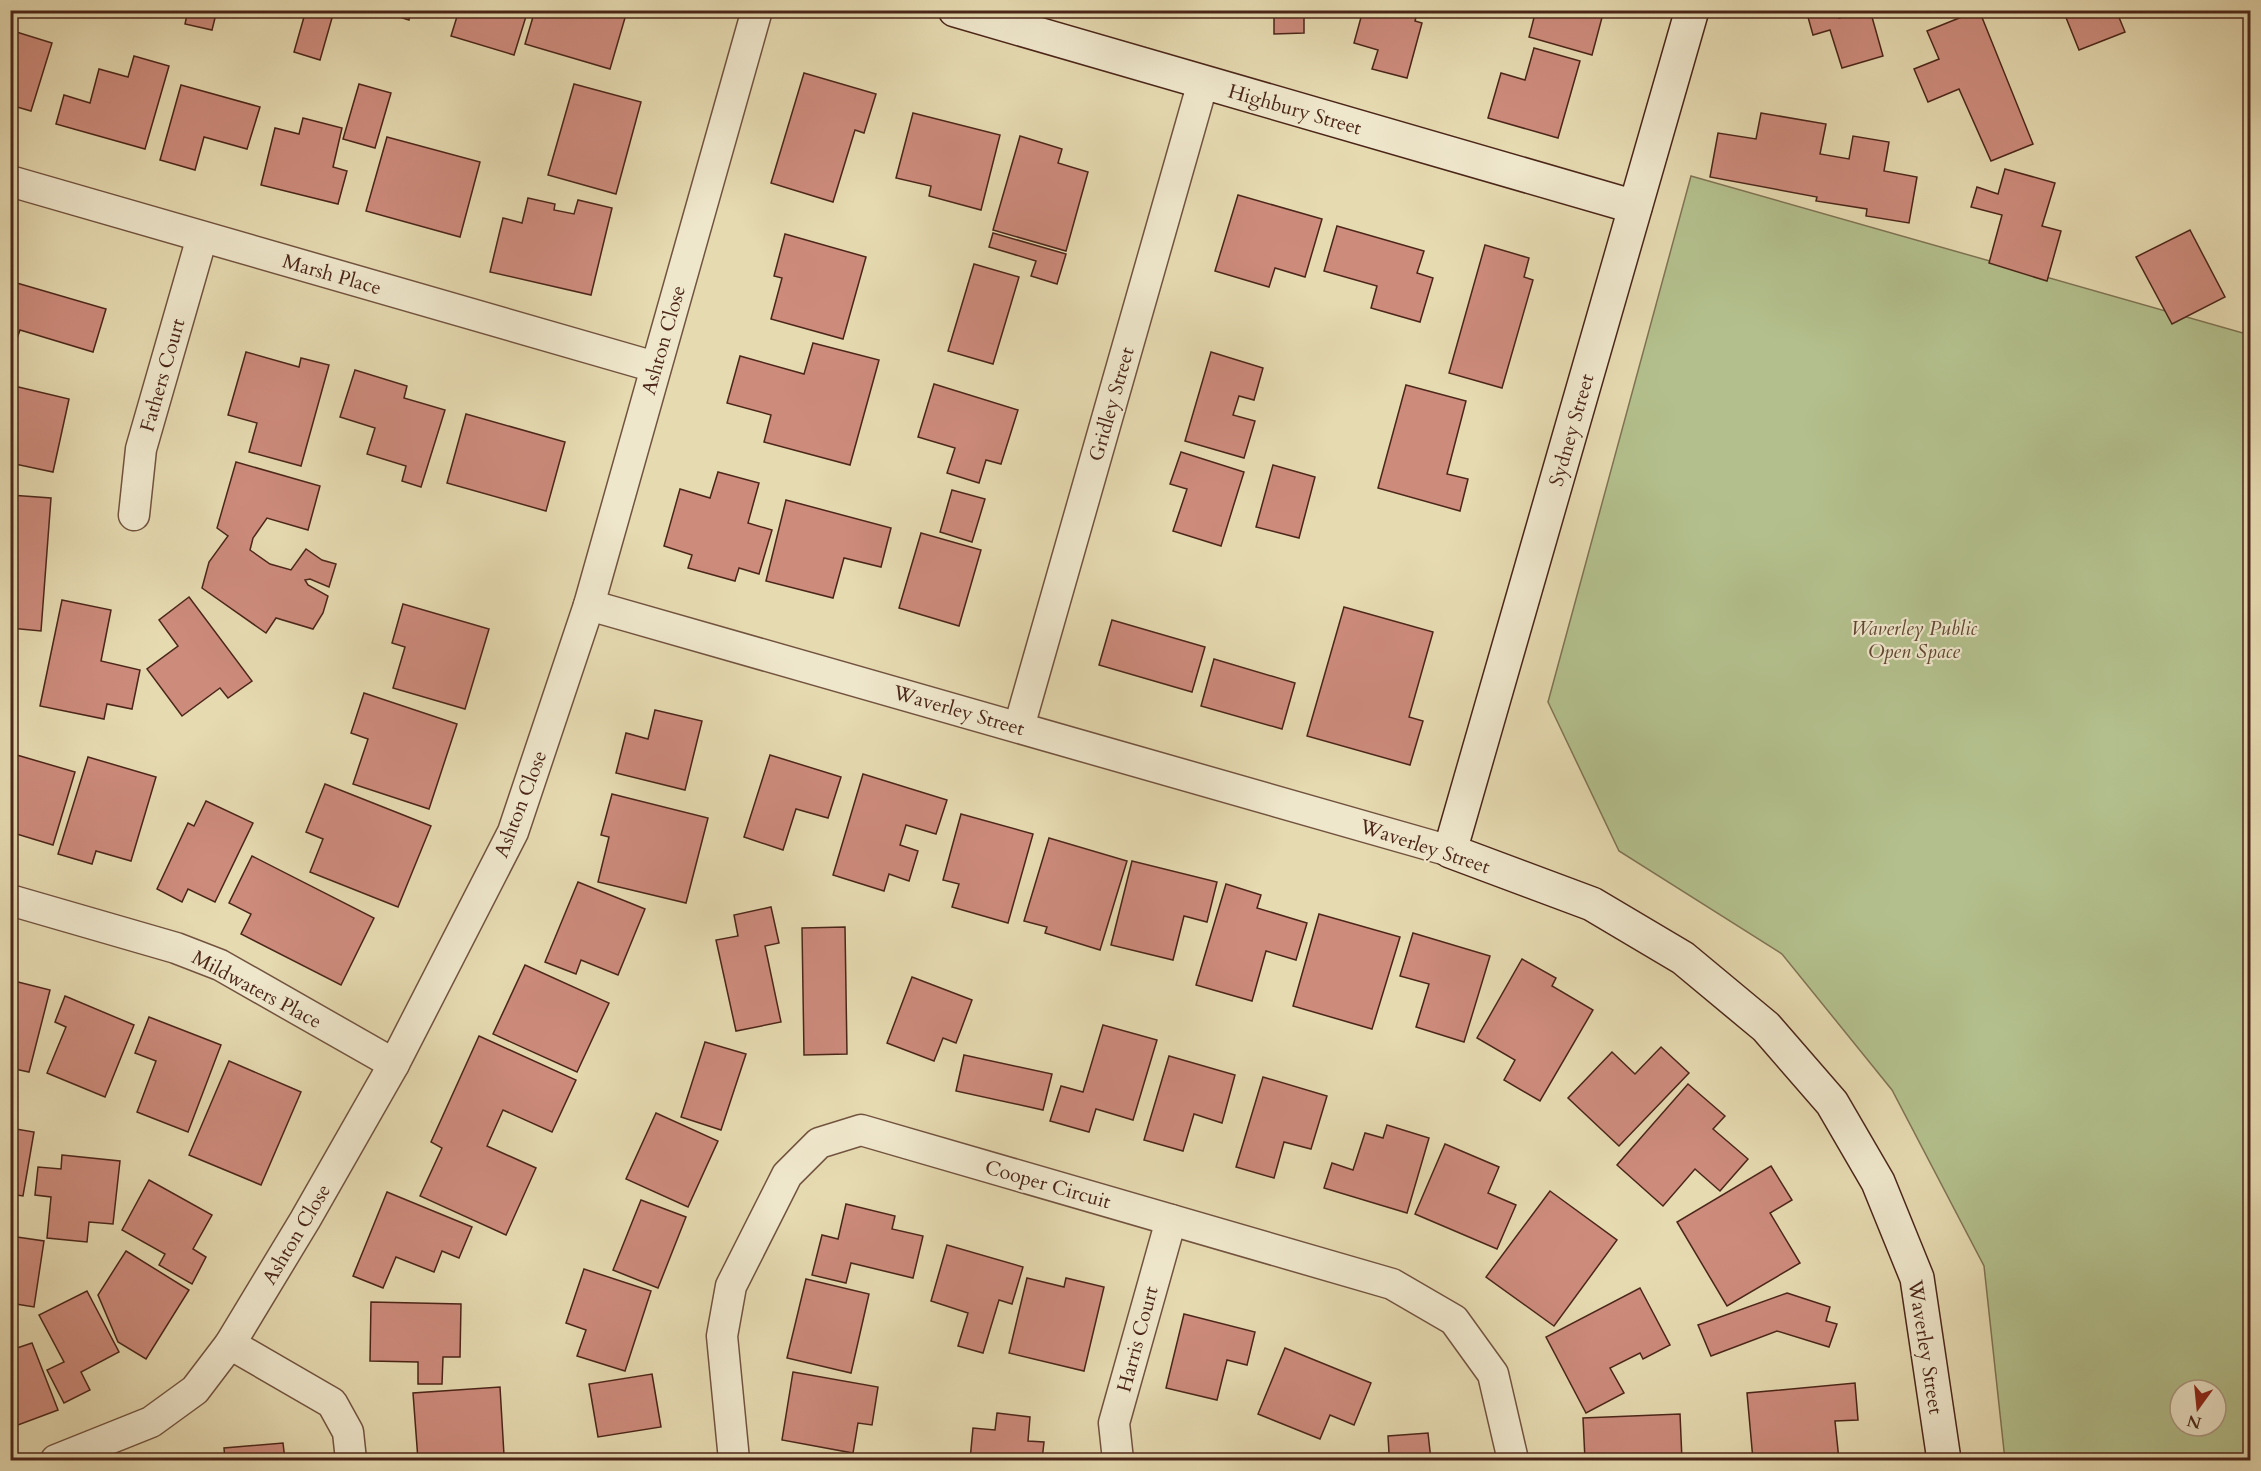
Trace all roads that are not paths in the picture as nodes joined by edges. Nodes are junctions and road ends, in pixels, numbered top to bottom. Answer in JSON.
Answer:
{"nodes":[{"id":1,"x":757,"y":10,"type":"edge"},
{"id":2,"x":955,"y":10,"type":"edge"},
{"id":3,"x":1692,"y":10,"type":"edge"},
{"id":4,"x":1203,"y":82,"type":"junction"},
{"id":5,"x":10,"y":181,"type":"edge"},
{"id":6,"x":1635,"y":207,"type":"junction"},
{"id":7,"x":202,"y":237,"type":"junction"},
{"id":8,"x":655,"y":366,"type":"junction"},
{"id":9,"x":134,"y":515,"type":"dead end"},
{"id":10,"x":589,"y":605,"type":"junction"},
{"id":11,"x":1019,"y":727,"type":"junction"},
{"id":12,"x":1450,"y":851,"type":"junction"},
{"id":13,"x":10,"y":900,"type":"edge"},
{"id":14,"x":394,"y":1064,"type":"junction"},
{"id":15,"x":1171,"y":1220,"type":"junction"},
{"id":16,"x":230,"y":1344,"type":"junction"},
{"id":17,"x":56,"y":1461,"type":"edge"},
{"id":18,"x":351,"y":1461,"type":"edge"},
{"id":19,"x":734,"y":1461,"type":"edge"},
{"id":20,"x":1118,"y":1461,"type":"edge"},
{"id":21,"x":1513,"y":1461,"type":"edge"},
{"id":22,"x":1944,"y":1461,"type":"edge"}],
"edges":[{"from":1,"to":8,"type":"street","name":"Ashton Close"},
{"from":2,"to":4,"type":"street","name":"Highbury Street"},
{"from":3,"to":6,"type":"street","name":"Sydney Street"},
{"from":4,"to":6,"type":"street","name":"Highbury Street"},
{"from":4,"to":11,"type":"street","name":"Gridley Street"},
{"from":5,"to":7,"type":"street","name":"Marsh Place"},
{"from":6,"to":12,"type":"street","name":"Sydney Street"},
{"from":7,"to":8,"type":"street","name":"Marsh Place"},
{"from":7,"to":9,"type":"street","name":"Fathers Court"},
{"from":8,"to":10,"type":"street","name":"Ashton Close"},
{"from":10,"to":11,"type":"street","name":"Waverley Street"},
{"from":10,"to":14,"type":"street","name":"Ashton Close"},
{"from":11,"to":12,"type":"street","name":"Waverley Street"},
{"from":12,"to":22,"type":"street","name":"Waverley Street"},
{"from":13,"to":14,"type":"street","name":"Mildwaters Place"},
{"from":14,"to":16,"type":"street","name":"Ashton Close"},
{"from":15,"to":19,"type":"street","name":"Cooper Circuit"},
{"from":15,"to":20,"type":"street","name":"Harris Court"},
{"from":15,"to":21,"type":"street","name":"Cooper Circuit"},
{"from":16,"to":17,"type":"street","name":"Ashton Close"},
{"from":16,"to":18,"type":"street"}]}
